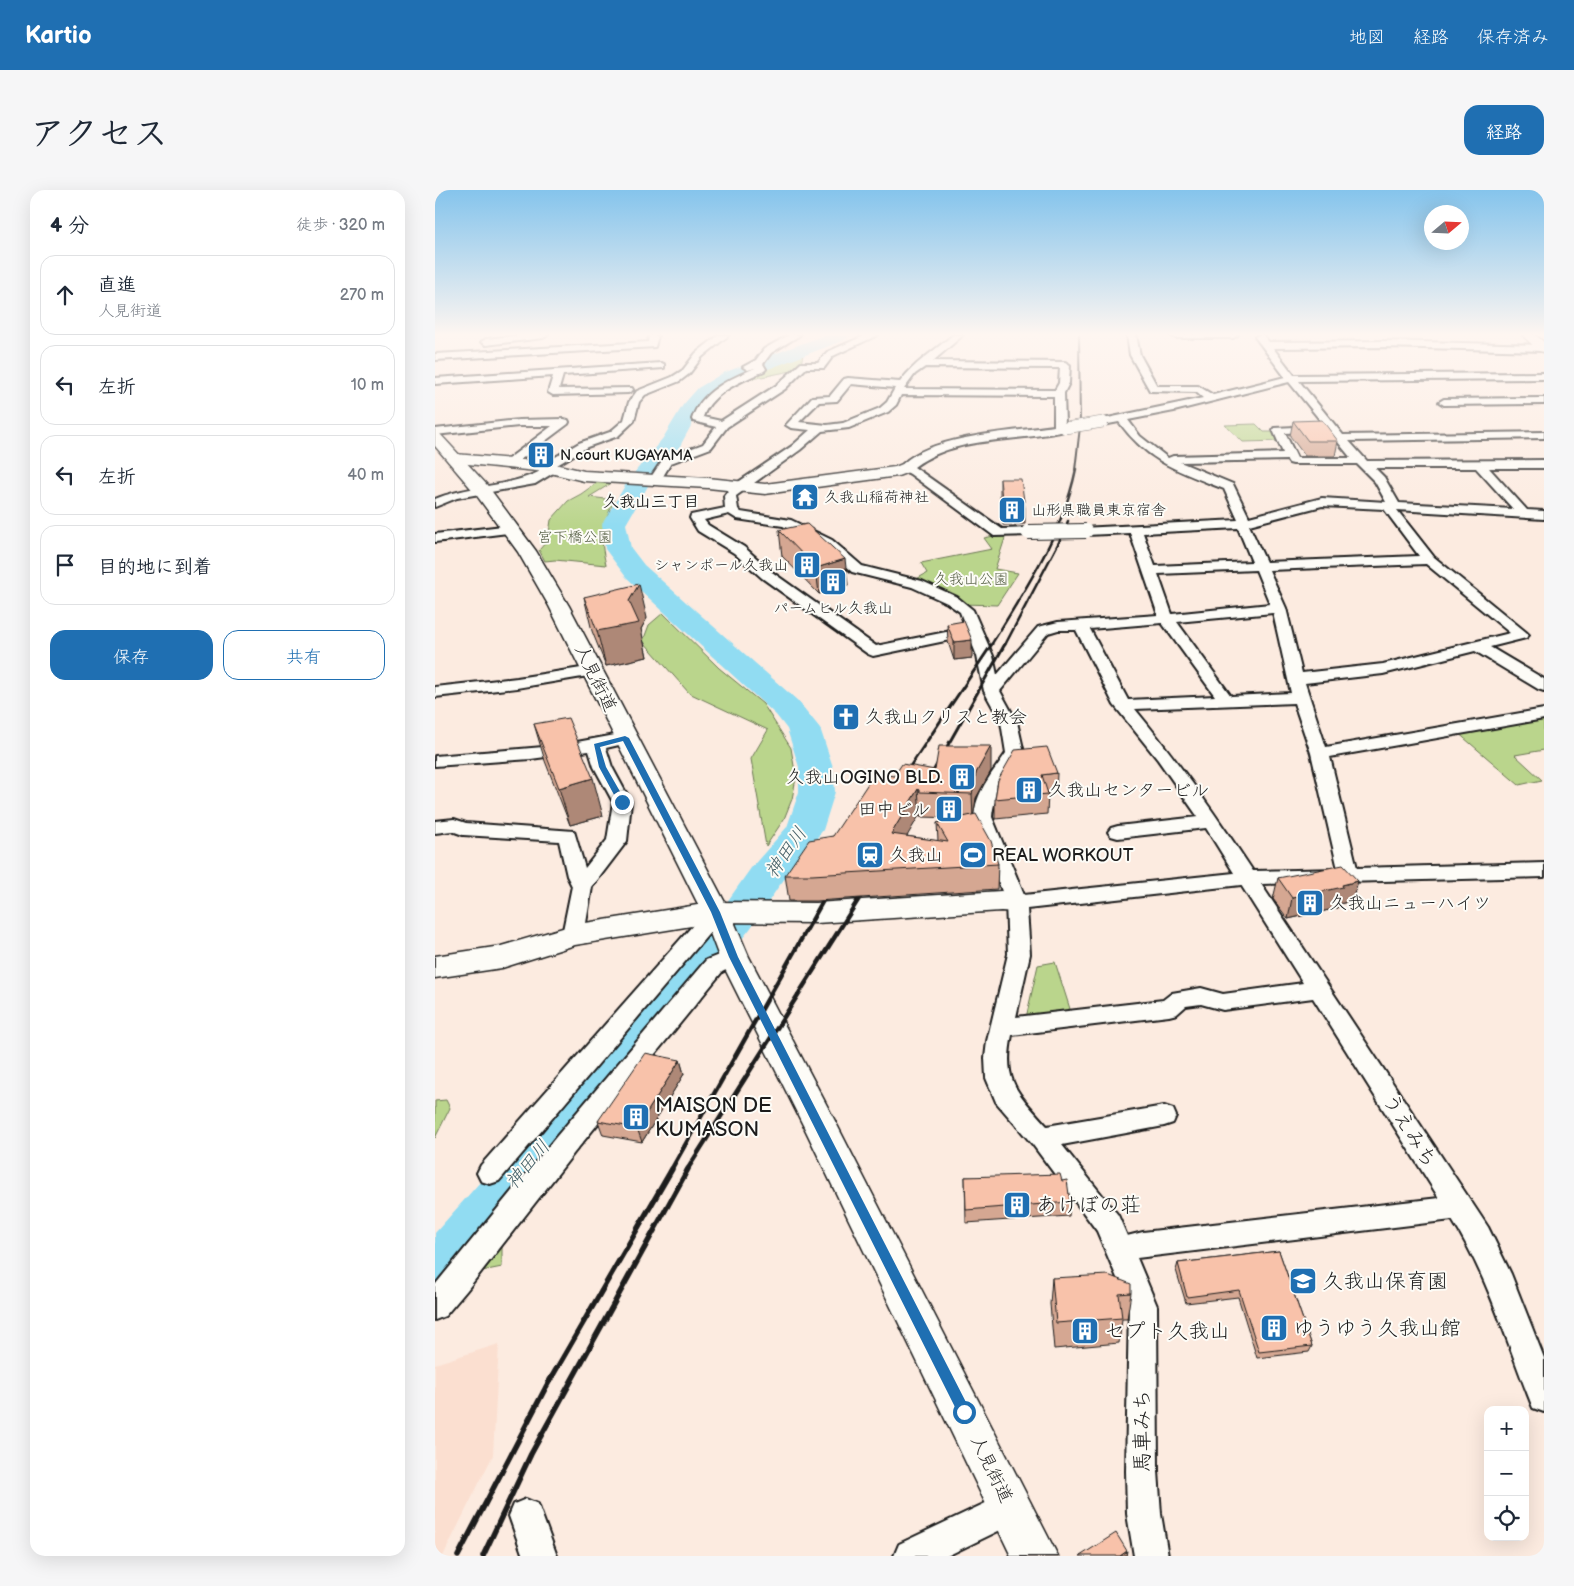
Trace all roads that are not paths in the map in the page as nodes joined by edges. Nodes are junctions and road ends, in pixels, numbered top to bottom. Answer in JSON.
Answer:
{"nodes":[{"id":1,"x":637,"y":399,"type":"edge"},
{"id":2,"x":711,"y":399,"type":"edge"},
{"id":3,"x":763,"y":399,"type":"edge"},
{"id":4,"x":814,"y":399,"type":"edge"},
{"id":5,"x":894,"y":399,"type":"edge"},
{"id":6,"x":1060,"y":399,"type":"edge"},
{"id":7,"x":1211,"y":399,"type":"edge"},
{"id":8,"x":1308,"y":399,"type":"edge"},
{"id":9,"x":1544,"y":401,"type":"edge"},
{"id":10,"x":1444,"y":402,"type":"dead end"},
{"id":11,"x":1122,"y":419,"type":"junction"},
{"id":12,"x":723,"y":425,"type":"junction"},
{"id":13,"x":820,"y":428,"type":"junction"},
{"id":14,"x":1063,"y":428,"type":"junction"},
{"id":15,"x":435,"y":432,"type":"edge"},
{"id":16,"x":1337,"y":434,"type":"junction"},
{"id":17,"x":1544,"y":435,"type":"edge"},
{"id":18,"x":435,"y":437,"type":"edge"},
{"id":19,"x":1291,"y":456,"type":"junction"},
{"id":20,"x":455,"y":459,"type":"junction"},
{"id":21,"x":1164,"y":460,"type":"junction"},
{"id":22,"x":1363,"y":463,"type":"junction"},
{"id":23,"x":508,"y":464,"type":"junction"},
{"id":24,"x":1544,"y":464,"type":"edge"},
{"id":25,"x":1480,"y":465,"type":"junction"},
{"id":26,"x":550,"y":468,"type":"junction"},
{"id":27,"x":905,"y":468,"type":"junction"},
{"id":28,"x":647,"y":480,"type":"junction"},
{"id":29,"x":739,"y":486,"type":"junction"},
{"id":30,"x":481,"y":489,"type":"junction"},
{"id":31,"x":435,"y":502,"type":"edge"},
{"id":32,"x":1391,"y":505,"type":"junction"},
{"id":33,"x":732,"y":510,"type":"junction"},
{"id":34,"x":1523,"y":513,"type":"junction"},
{"id":35,"x":1543,"y":516,"type":"edge"},
{"id":36,"x":1244,"y":522,"type":"junction"},
{"id":37,"x":511,"y":529,"type":"junction"},
{"id":38,"x":1135,"y":529,"type":"junction"},
{"id":39,"x":435,"y":538,"type":"edge"},
{"id":40,"x":1429,"y":560,"type":"junction"},
{"id":41,"x":1261,"y":565,"type":"junction"},
{"id":42,"x":1151,"y":570,"type":"junction"},
{"id":43,"x":1279,"y":608,"type":"junction"},
{"id":44,"x":1166,"y":618,"type":"junction"},
{"id":45,"x":1081,"y":625,"type":"junction"},
{"id":46,"x":974,"y":631,"type":"junction"},
{"id":47,"x":1477,"y":646,"type":"junction"},
{"id":48,"x":594,"y":671,"type":"junction"},
{"id":49,"x":1296,"y":679,"type":"junction"},
{"id":50,"x":1544,"y":686,"type":"edge"},
{"id":51,"x":992,"y":691,"type":"junction"},
{"id":52,"x":435,"y":692,"type":"edge"},
{"id":53,"x":1300,"y":698,"type":"junction"},
{"id":54,"x":1227,"y":702,"type":"junction"},
{"id":55,"x":1122,"y":705,"type":"junction"},
{"id":56,"x":1544,"y":714,"type":"edge"},
{"id":57,"x":625,"y":738,"type":"junction"},
{"id":58,"x":596,"y":745,"type":"junction"},
{"id":59,"x":1320,"y":753,"type":"junction"},
{"id":60,"x":435,"y":762,"type":"edge"},
{"id":61,"x":1211,"y":822,"type":"junction"},
{"id":62,"x":435,"y":826,"type":"edge"},
{"id":63,"x":1118,"y":832,"type":"dead end"},
{"id":64,"x":1544,"y":870,"type":"edge"},
{"id":65,"x":1349,"y":874,"type":"junction"},
{"id":66,"x":1246,"y":878,"type":"junction"},
{"id":67,"x":582,"y":886,"type":"junction"},
{"id":68,"x":1016,"y":902,"type":"junction"},
{"id":69,"x":723,"y":928,"type":"junction"},
{"id":70,"x":573,"y":935,"type":"junction"},
{"id":71,"x":435,"y":967,"type":"edge"},
{"id":72,"x":1319,"y":989,"type":"junction"},
{"id":73,"x":1003,"y":1027,"type":"junction"},
{"id":74,"x":1164,"y":1116,"type":"dead end"},
{"id":75,"x":1042,"y":1138,"type":"junction"},
{"id":76,"x":490,"y":1173,"type":"dead end"},
{"id":77,"x":1459,"y":1207,"type":"junction"},
{"id":78,"x":1120,"y":1250,"type":"junction"},
{"id":79,"x":435,"y":1306,"type":"edge"},
{"id":80,"x":1543,"y":1389,"type":"edge"},
{"id":81,"x":1011,"y":1508,"type":"junction"},
{"id":82,"x":526,"y":1516,"type":"dead end"},
{"id":83,"x":540,"y":1556,"type":"edge"},
{"id":84,"x":911,"y":1556,"type":"edge"},
{"id":85,"x":1035,"y":1556,"type":"edge"},
{"id":86,"x":1151,"y":1556,"type":"edge"}],
"edges":[{"from":1,"to":26,"type":"street"},
{"from":2,"to":12,"type":"street"},
{"from":3,"to":12,"type":"street"},
{"from":4,"to":13,"type":"street"},
{"from":5,"to":13,"type":"street"},
{"from":6,"to":14,"type":"street"},
{"from":7,"to":11,"type":"street"},
{"from":8,"to":16,"type":"street"},
{"from":9,"to":10,"type":"street"},
{"from":11,"to":14,"type":"street","bridge":true},
{"from":11,"to":21,"type":"street"},
{"from":12,"to":28,"type":"street"},
{"from":13,"to":29,"type":"street"},
{"from":14,"to":27,"type":"street"},
{"from":15,"to":23,"type":"street"},
{"from":16,"to":17,"type":"street"},
{"from":16,"to":19,"type":"street"},
{"from":16,"to":22,"type":"street"},
{"from":18,"to":20,"type":"main road","name":"人見街道"},
{"from":19,"to":21,"type":"street"},
{"from":19,"to":22,"type":"street"},
{"from":20,"to":23,"type":"main road"},
{"from":20,"to":30,"type":"main road","name":"人見街道"},
{"from":21,"to":36,"type":"street"},
{"from":22,"to":25,"type":"street"},
{"from":22,"to":32,"type":"street"},
{"from":23,"to":26,"type":"main road"},
{"from":24,"to":25,"type":"street"},
{"from":25,"to":34,"type":"street"},
{"from":26,"to":28,"type":"main road"},
{"from":26,"to":30,"type":"street"},
{"from":27,"to":29,"type":"main road"},
{"from":27,"to":38,"type":"street","bridge":true},
{"from":28,"to":29,"type":"main road"},
{"from":29,"to":33,"type":"street"},
{"from":30,"to":31,"type":"street"},
{"from":30,"to":37,"type":"main road","name":"人見街道"},
{"from":32,"to":34,"type":"street"},
{"from":32,"to":36,"type":"street"},
{"from":32,"to":40,"type":"street"},
{"from":33,"to":46,"type":"street"},
{"from":33,"to":46,"type":"street"},
{"from":34,"to":35,"type":"street"},
{"from":36,"to":38,"type":"street"},
{"from":36,"to":41,"type":"street"},
{"from":37,"to":39,"type":"street"},
{"from":37,"to":48,"type":"main road","name":"人見街道"},
{"from":38,"to":42,"type":"street"},
{"from":40,"to":41,"type":"street"},
{"from":40,"to":47,"type":"street"},
{"from":41,"to":42,"type":"street"},
{"from":41,"to":43,"type":"street"},
{"from":42,"to":44,"type":"street"},
{"from":43,"to":44,"type":"street"},
{"from":43,"to":49,"type":"street"},
{"from":44,"to":45,"type":"street"},
{"from":44,"to":54,"type":"street"},
{"from":45,"to":51,"type":"street"},
{"from":45,"to":55,"type":"street","name":"うえみち"},
{"from":46,"to":51,"type":"street"},
{"from":47,"to":49,"type":"street"},
{"from":47,"to":50,"type":"street"},
{"from":48,"to":52,"type":"street"},
{"from":48,"to":57,"type":"main road","name":"人見街道"},
{"from":49,"to":53,"type":"street"},
{"from":51,"to":68,"type":"street"},
{"from":53,"to":54,"type":"street"},
{"from":53,"to":59,"type":"street"},
{"from":54,"to":55,"type":"street"},
{"from":55,"to":61,"type":"street","name":"うえみち"},
{"from":56,"to":59,"type":"street"},
{"from":57,"to":58,"type":"street"},
{"from":57,"to":69,"type":"main road","name":"人見街道"},
{"from":58,"to":60,"type":"street"},
{"from":58,"to":67,"type":"street"},
{"from":59,"to":65,"type":"street"},
{"from":61,"to":63,"type":"street"},
{"from":61,"to":66,"type":"street","name":"うえみち"},
{"from":62,"to":67,"type":"street"},
{"from":64,"to":65,"type":"street"},
{"from":65,"to":66,"type":"street"},
{"from":66,"to":68,"type":"street"},
{"from":66,"to":72,"type":"street","name":"うえみち"},
{"from":67,"to":70,"type":"street"},
{"from":68,"to":69,"type":"main road"},
{"from":68,"to":73,"type":"street"},
{"from":69,"to":70,"type":"main road"},
{"from":69,"to":76,"type":"street"},
{"from":69,"to":79,"type":"street"},
{"from":69,"to":81,"type":"main road","name":"人見街道"},
{"from":70,"to":71,"type":"main road"},
{"from":72,"to":73,"type":"street"},
{"from":72,"to":77,"type":"street","name":"うえみち"},
{"from":73,"to":75,"type":"street"},
{"from":74,"to":75,"type":"street"},
{"from":75,"to":78,"type":"street"},
{"from":77,"to":78,"type":"street"},
{"from":77,"to":80,"type":"street","name":"うえみち"},
{"from":78,"to":86,"type":"street","name":"馬車みち"},
{"from":81,"to":84,"type":"street"},
{"from":81,"to":85,"type":"main road","name":"人見街道"},
{"from":82,"to":83,"type":"street"}]}
